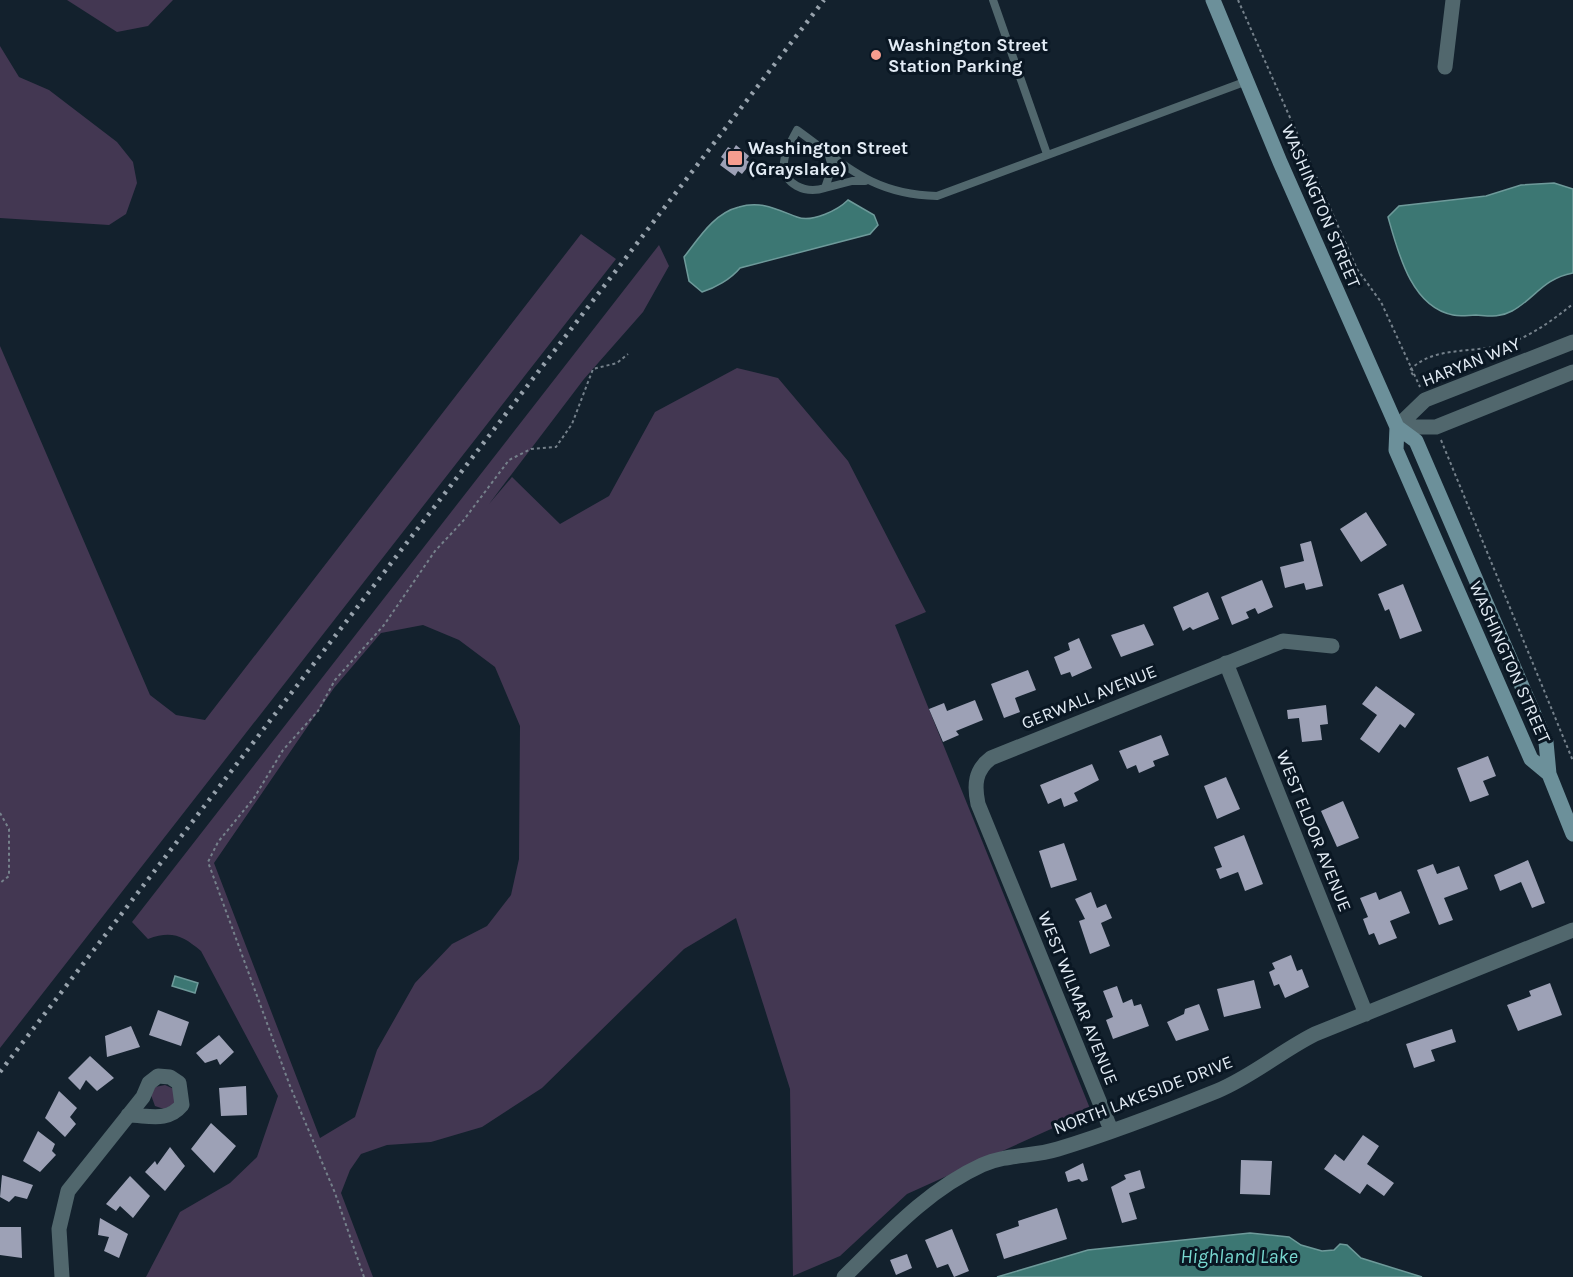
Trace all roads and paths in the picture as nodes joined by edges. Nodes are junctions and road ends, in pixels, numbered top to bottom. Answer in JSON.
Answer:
{"nodes":[{"id":1,"x":993,"y":0,"type":"edge"},
{"id":2,"x":1214,"y":0,"type":"edge"},
{"id":3,"x":1238,"y":0,"type":"edge"},
{"id":4,"x":1453,"y":0,"type":"edge"},
{"id":5,"x":1445,"y":67,"type":"dead end"},
{"id":6,"x":1247,"y":81,"type":"junction"},
{"id":7,"x":828,"y":152,"type":"junction"},
{"id":8,"x":1047,"y":154,"type":"junction"},
{"id":9,"x":865,"y":181,"type":"junction"},
{"id":10,"x":825,"y":188,"type":"junction"},
{"id":11,"x":1573,"y":304,"type":"edge"},
{"id":12,"x":1573,"y":342,"type":"edge"},
{"id":13,"x":627,"y":354,"type":"dead end"},
{"id":14,"x":1412,"y":369,"type":"junction"},
{"id":15,"x":1573,"y":372,"type":"edge"},
{"id":16,"x":1425,"y":400,"type":"junction"},
{"id":17,"x":1396,"y":427,"type":"junction"},
{"id":18,"x":1436,"y":428,"type":"junction"},
{"id":19,"x":1332,"y":646,"type":"dead end"},
{"id":20,"x":1226,"y":663,"type":"junction"},
{"id":21,"x":1573,"y":761,"type":"edge"},
{"id":22,"x":1549,"y":774,"type":"junction"},
{"id":23,"x":0,"y":813,"type":"edge"},
{"id":24,"x":1573,"y":834,"type":"edge"},
{"id":25,"x":1010,"y":881,"type":"joint"},
{"id":26,"x":0,"y":883,"type":"edge"},
{"id":27,"x":1573,"y":930,"type":"edge"},
{"id":28,"x":1366,"y":1014,"type":"junction"},
{"id":29,"x":128,"y":1115,"type":"dead end"},
{"id":30,"x":1111,"y":1130,"type":"junction"},
{"id":31,"x":62,"y":1277,"type":"edge"},
{"id":32,"x":364,"y":1277,"type":"edge"},
{"id":33,"x":844,"y":1277,"type":"edge"}],
"edges":[{"from":1,"to":8,"type":"lane"},
{"from":2,"to":6,"type":"main road","name":"WASHINGTON STREET"},
{"from":3,"to":14,"type":"path"},
{"from":4,"to":5,"type":"street"},
{"from":6,"to":8,"type":"lane"},
{"from":6,"to":17,"type":"main road","name":"WASHINGTON STREET"},
{"from":7,"to":9,"type":"lane"},
{"from":7,"to":10,"type":"lane"},
{"from":7,"to":10,"type":"lane"},
{"from":8,"to":9,"type":"lane"},
{"from":9,"to":10,"type":"lane"},
{"from":11,"to":14,"type":"path"},
{"from":12,"to":16,"type":"street","name":"HARYAN WAY"},
{"from":13,"to":32,"type":"path"},
{"from":14,"to":16,"type":"path"},
{"from":15,"to":18,"type":"street"},
{"from":16,"to":17,"type":"street","name":"HARYAN WAY"},
{"from":17,"to":18,"type":"street"},
{"from":17,"to":22,"type":"main road","name":"WASHINGTON STREET"},
{"from":17,"to":22,"type":"main road","name":"WASHINGTON STREET"},
{"from":18,"to":21,"type":"path"},
{"from":19,"to":20,"type":"street","name":"GERWALL AVENUE"},
{"from":20,"to":25,"type":"street","name":"GERWALL AVENUE"},
{"from":20,"to":28,"type":"street","name":"WEST ELDOR AVENUE"},
{"from":22,"to":24,"type":"main road","name":"WASHINGTON STREET"},
{"from":23,"to":26,"type":"path"},
{"from":25,"to":30,"type":"street","name":"WEST WILMAR AVENUE"},
{"from":27,"to":28,"type":"street","name":"NORTH LAKESIDE DRIVE"},
{"from":28,"to":30,"type":"street","name":"NORTH LAKESIDE DRIVE"},
{"from":29,"to":31,"type":"street"},
{"from":30,"to":33,"type":"street","name":"NORTH LAKESIDE DRIVE"}]}
